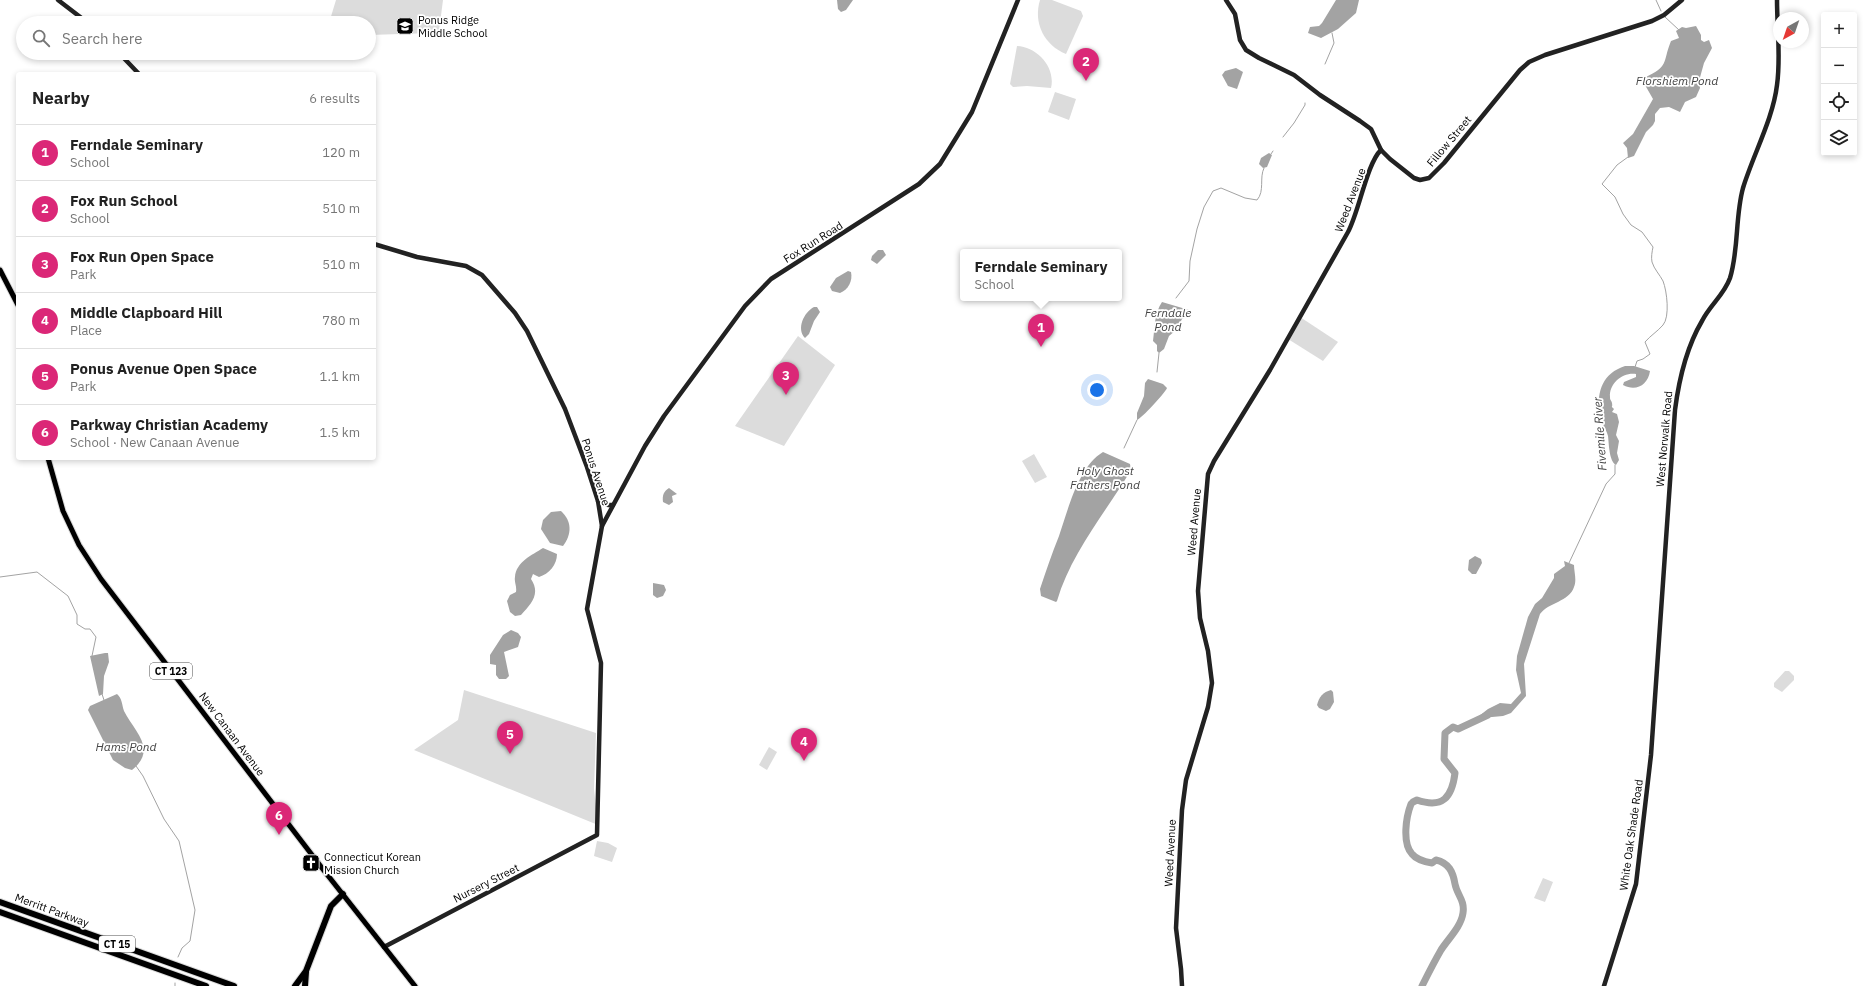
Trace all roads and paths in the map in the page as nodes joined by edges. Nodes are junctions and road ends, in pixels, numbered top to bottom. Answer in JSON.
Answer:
{"nodes":[{"id":1,"x":58,"y":0,"type":"edge"},
{"id":2,"x":1018,"y":0,"type":"edge"},
{"id":3,"x":1226,"y":0,"type":"edge"},
{"id":4,"x":1682,"y":0,"type":"edge"},
{"id":5,"x":1777,"y":0,"type":"edge"},
{"id":6,"x":79,"y":16,"type":"edge"},
{"id":7,"x":125,"y":60,"type":"edge"},
{"id":8,"x":137,"y":72,"type":"edge"},
{"id":9,"x":1382,"y":150,"type":"junction"},
{"id":10,"x":376,"y":245,"type":"edge"},
{"id":11,"x":0,"y":270,"type":"edge"},
{"id":12,"x":16,"y":301,"type":"edge"},
{"id":13,"x":49,"y":460,"type":"edge"},
{"id":14,"x":598,"y":501,"type":"junction"},
{"id":15,"x":614,"y":505,"type":"junction"},
{"id":16,"x":602,"y":526,"type":"junction"},
{"id":17,"x":1651,"y":755,"type":"joint"},
{"id":18,"x":597,"y":836,"type":"joint"},
{"id":19,"x":343,"y":894,"type":"junction"},
{"id":20,"x":0,"y":902,"type":"edge"},
{"id":21,"x":0,"y":912,"type":"edge"},
{"id":22,"x":384,"y":947,"type":"junction"},
{"id":23,"x":306,"y":971,"type":"junction"},
{"id":24,"x":206,"y":986,"type":"edge"},
{"id":25,"x":234,"y":986,"type":"edge"},
{"id":26,"x":295,"y":986,"type":"edge"},
{"id":27,"x":305,"y":986,"type":"edge"},
{"id":28,"x":415,"y":986,"type":"edge"},
{"id":29,"x":1182,"y":986,"type":"edge"},
{"id":30,"x":1604,"y":986,"type":"edge"}],
"edges":[{"from":1,"to":6,"type":"street"},
{"from":2,"to":15,"type":"street","name":"Fox Run Road"},
{"from":3,"to":9,"type":"street","name":"Fillow Street"},
{"from":4,"to":9,"type":"street","name":"Fillow Street"},
{"from":5,"to":17,"type":"street","name":"West Norwalk Road"},
{"from":7,"to":8,"type":"street"},
{"from":9,"to":29,"type":"street","name":"Weed Avenue"},
{"from":10,"to":14,"type":"street","name":"Ponus Avenue"},
{"from":11,"to":12,"type":"main road"},
{"from":13,"to":19,"type":"main road","name":"New Canaan Avenue","number":"CT 123"},
{"from":14,"to":15,"type":"street"},
{"from":14,"to":16,"type":"street","name":"Ponus Avenue"},
{"from":15,"to":16,"type":"street","name":"Fox Run Road"},
{"from":16,"to":18,"type":"street","name":"Ponus Avenue"},
{"from":17,"to":30,"type":"street","name":"White Oak Shade Road"},
{"from":18,"to":22,"type":"street","name":"Nursery Street"},
{"from":19,"to":22,"type":"main road","name":"New Canaan Avenue","number":"CT 123"},
{"from":19,"to":23,"type":"highway"},
{"from":20,"to":25,"type":"highway","name":"Merritt Parkway","number":"CT 15"},
{"from":21,"to":24,"type":"highway","name":"Merritt Parkway","number":"CT 15"},
{"from":22,"to":28,"type":"main road","name":"New Canaan Avenue","number":"CT 123"},
{"from":23,"to":26,"type":"highway"},
{"from":23,"to":27,"type":"highway"}]}
